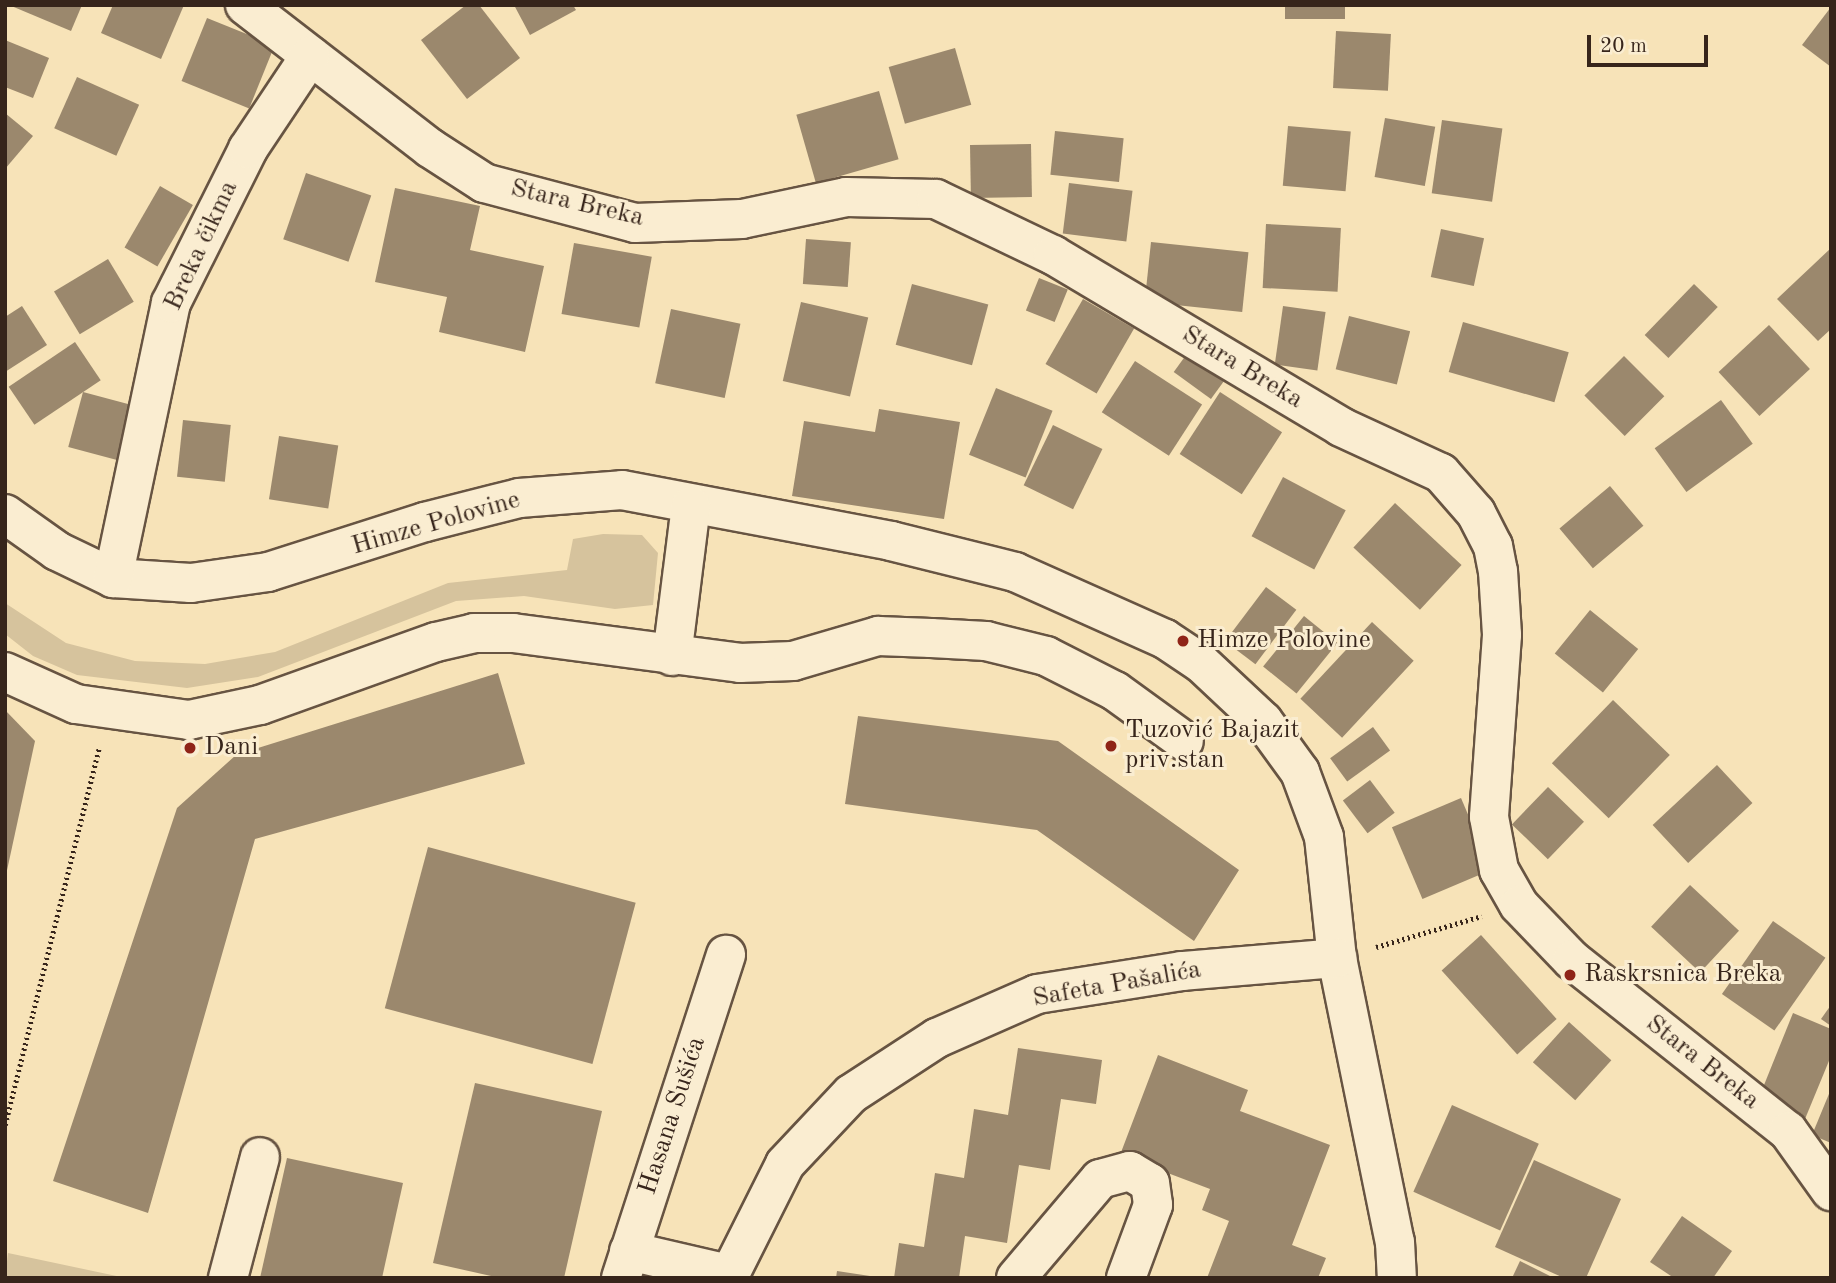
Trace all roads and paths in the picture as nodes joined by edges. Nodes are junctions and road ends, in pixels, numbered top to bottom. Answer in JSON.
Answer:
{"nodes":[{"id":1,"x":245,"y":5,"type":"edge"},
{"id":2,"x":310,"y":56,"type":"junction"},
{"id":3,"x":691,"y":506,"type":"junction"},
{"id":4,"x":5,"y":514,"type":"edge"},
{"id":5,"x":113,"y":578,"type":"junction"},
{"id":6,"x":672,"y":656,"type":"junction"},
{"id":7,"x":5,"y":671,"type":"edge"},
{"id":8,"x":108,"y":712,"type":"junction"},
{"id":9,"x":1184,"y":741,"type":"dead end"},
{"id":10,"x":1519,"y":905,"type":"junction"},
{"id":11,"x":726,"y":955,"type":"dead end"},
{"id":12,"x":1337,"y":958,"type":"junction"},
{"id":13,"x":5,"y":1125,"type":"edge"},
{"id":14,"x":260,"y":1157,"type":"dead end"},
{"id":15,"x":1831,"y":1191,"type":"edge"},
{"id":16,"x":625,"y":1264,"type":"edge"},
{"id":17,"x":728,"y":1276,"type":"edge"},
{"id":18,"x":228,"y":1278,"type":"edge"},
{"id":19,"x":1016,"y":1278,"type":"edge"},
{"id":20,"x":1126,"y":1278,"type":"edge"},
{"id":21,"x":1397,"y":1278,"type":"edge"}],
"edges":[{"from":1,"to":2,"type":"street","name":"Stara Breka"},
{"from":2,"to":5,"type":"street","name":"Breka čikma"},
{"from":2,"to":10,"type":"street","name":"Stara Breka"},
{"from":3,"to":5,"type":"street","name":"Himze Polovine"},
{"from":3,"to":6,"type":"street"},
{"from":3,"to":12,"type":"street","name":"Himze Polovine"},
{"from":4,"to":5,"type":"street","name":"Himze Polovine"},
{"from":6,"to":8,"type":"street"},
{"from":6,"to":9,"type":"street"},
{"from":7,"to":8,"type":"street"},
{"from":8,"to":13,"type":"path"},
{"from":10,"to":12,"type":"path"},
{"from":10,"to":15,"type":"street","name":"Stara Breka"},
{"from":11,"to":16,"type":"street","name":"Hasana Sušića"},
{"from":12,"to":17,"type":"street","name":"Safeta Pašalića"},
{"from":12,"to":21,"type":"street","name":"Himze Polovine"},
{"from":14,"to":18,"type":"street"},
{"from":16,"to":17,"type":"street"},
{"from":19,"to":20,"type":"street"}]}
